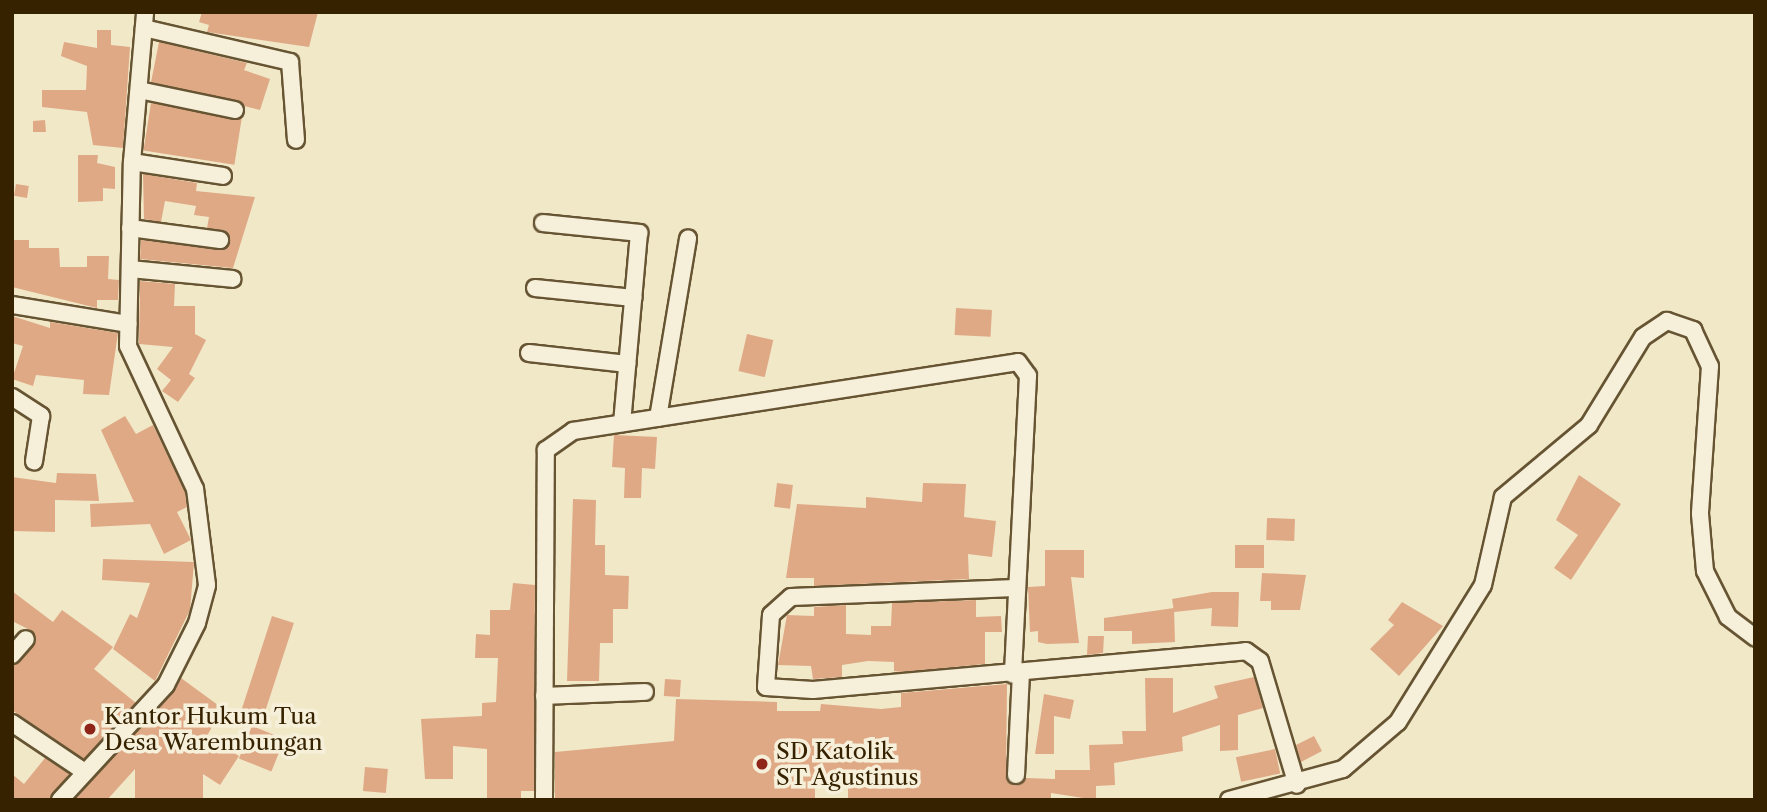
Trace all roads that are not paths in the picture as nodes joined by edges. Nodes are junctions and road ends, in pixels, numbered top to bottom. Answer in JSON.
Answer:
{"nodes":[{"id":1,"x":144,"y":20,"type":"edge"},
{"id":2,"x":139,"y":90,"type":"junction"},
{"id":3,"x":235,"y":110,"type":"dead end"},
{"id":4,"x":296,"y":140,"type":"dead end"},
{"id":5,"x":132,"y":162,"type":"junction"},
{"id":6,"x":223,"y":176,"type":"dead end"},
{"id":7,"x":543,"y":223,"type":"dead end"},
{"id":8,"x":130,"y":228,"type":"junction"},
{"id":9,"x":688,"y":238,"type":"dead end"},
{"id":10,"x":220,"y":240,"type":"dead end"},
{"id":11,"x":130,"y":269,"type":"junction"},
{"id":12,"x":233,"y":279,"type":"dead end"},
{"id":13,"x":535,"y":288,"type":"dead end"},
{"id":14,"x":633,"y":299,"type":"junction"},
{"id":15,"x":12,"y":305,"type":"edge"},
{"id":16,"x":128,"y":324,"type":"junction"},
{"id":17,"x":529,"y":353,"type":"dead end"},
{"id":18,"x":627,"y":364,"type":"junction"},
{"id":19,"x":12,"y":397,"type":"edge"},
{"id":20,"x":657,"y":418,"type":"junction"},
{"id":21,"x":622,"y":423,"type":"junction"},
{"id":22,"x":34,"y":461,"type":"dead end"},
{"id":23,"x":1015,"y":588,"type":"junction"},
{"id":24,"x":1755,"y":637,"type":"edge"},
{"id":25,"x":26,"y":639,"type":"dead end"},
{"id":26,"x":12,"y":655,"type":"edge"},
{"id":27,"x":1017,"y":675,"type":"junction"},
{"id":28,"x":645,"y":691,"type":"dead end"},
{"id":29,"x":544,"y":696,"type":"junction"},
{"id":30,"x":12,"y":723,"type":"edge"},
{"id":31,"x":85,"y":772,"type":"junction"},
{"id":32,"x":1016,"y":775,"type":"dead end"},
{"id":33,"x":1297,"y":785,"type":"junction"},
{"id":34,"x":60,"y":800,"type":"edge"},
{"id":35,"x":544,"y":800,"type":"edge"},
{"id":36,"x":1229,"y":800,"type":"edge"}],
"edges":[{"from":1,"to":2,"type":"street"},
{"from":1,"to":4,"type":"street"},
{"from":2,"to":3,"type":"street"},
{"from":2,"to":5,"type":"street"},
{"from":5,"to":6,"type":"street"},
{"from":5,"to":8,"type":"street"},
{"from":7,"to":14,"type":"street"},
{"from":8,"to":10,"type":"street"},
{"from":8,"to":11,"type":"street"},
{"from":9,"to":20,"type":"street"},
{"from":11,"to":12,"type":"street"},
{"from":11,"to":16,"type":"street"},
{"from":13,"to":14,"type":"street"},
{"from":14,"to":18,"type":"street"},
{"from":15,"to":16,"type":"street"},
{"from":16,"to":31,"type":"street"},
{"from":17,"to":18,"type":"street"},
{"from":18,"to":21,"type":"street"},
{"from":19,"to":22,"type":"street"},
{"from":20,"to":21,"type":"street"},
{"from":20,"to":23,"type":"street"},
{"from":21,"to":29,"type":"street"},
{"from":23,"to":27,"type":"street"},
{"from":23,"to":27,"type":"street"},
{"from":24,"to":33,"type":"street"},
{"from":25,"to":26,"type":"street"},
{"from":27,"to":32,"type":"street"},
{"from":27,"to":33,"type":"street"},
{"from":28,"to":29,"type":"street"},
{"from":29,"to":35,"type":"street"},
{"from":30,"to":31,"type":"street"},
{"from":31,"to":34,"type":"street"},
{"from":33,"to":36,"type":"street"}]}
